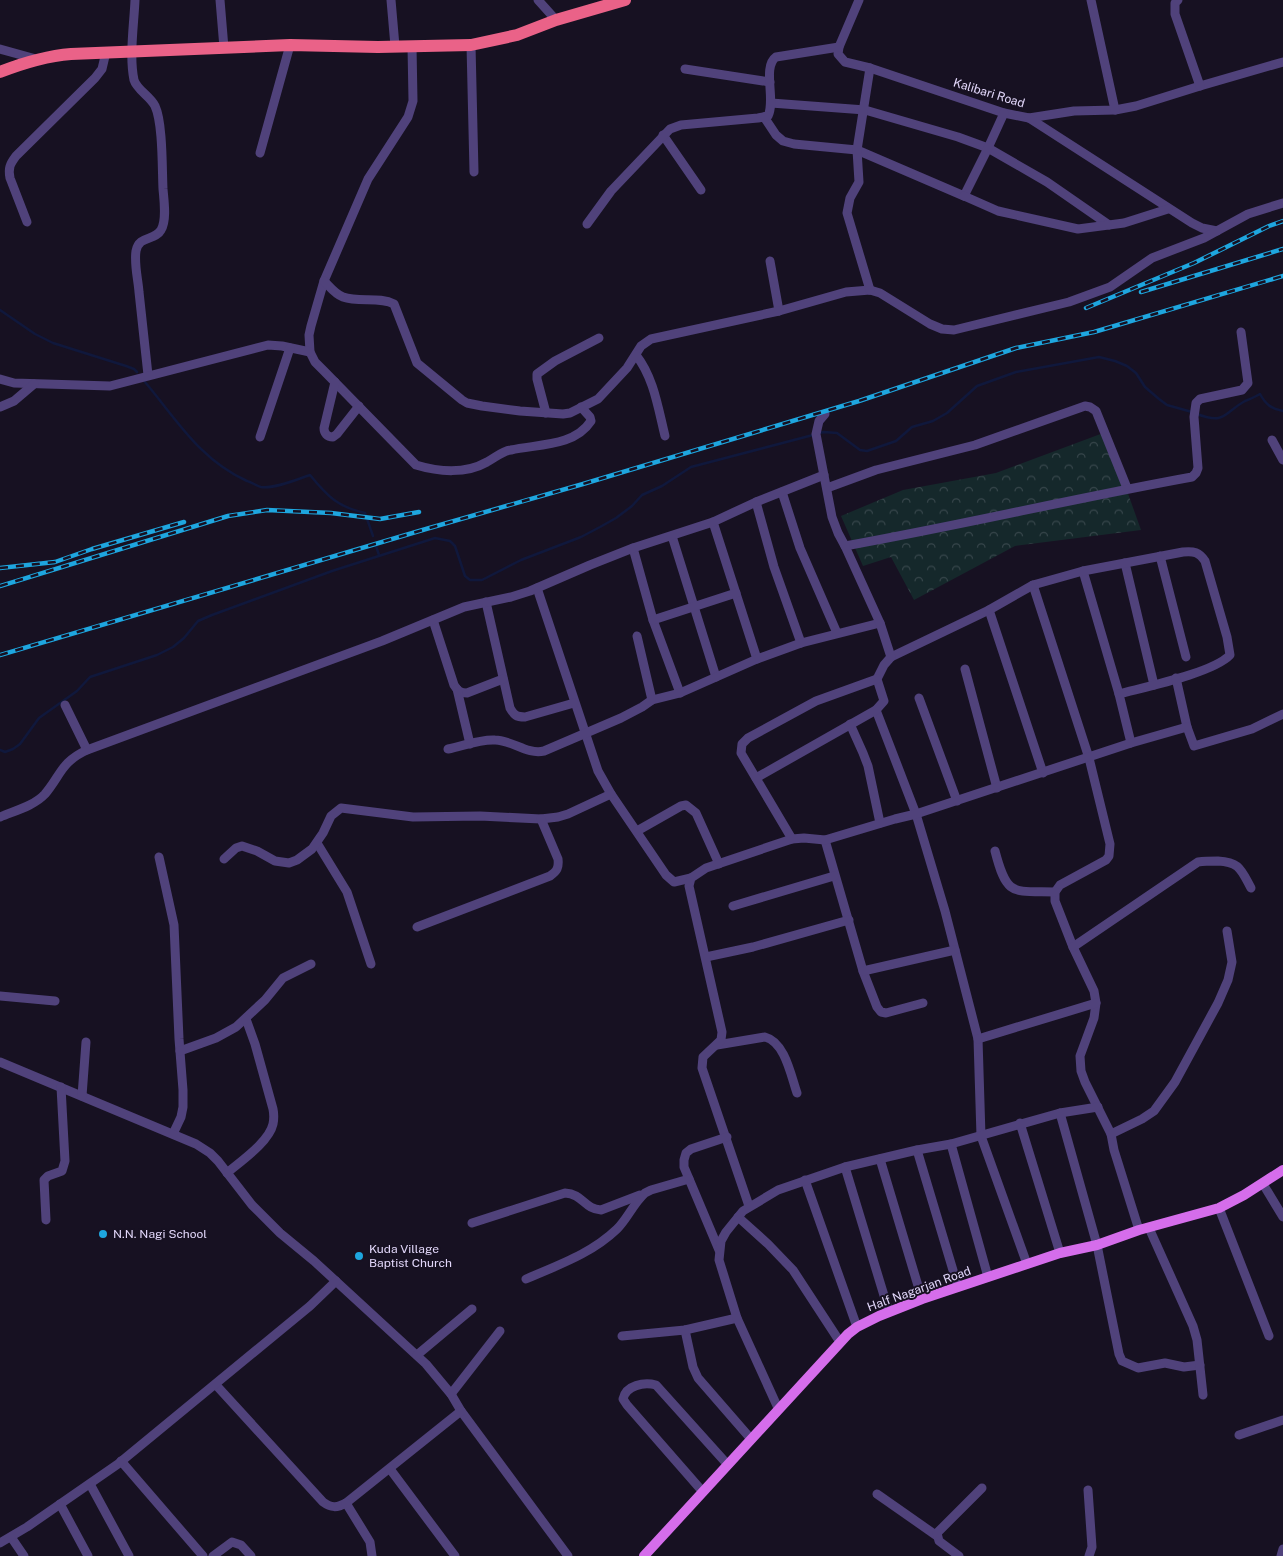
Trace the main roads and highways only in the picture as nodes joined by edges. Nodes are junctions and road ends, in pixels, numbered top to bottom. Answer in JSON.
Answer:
{"nodes":[{"id":1,"x":625,"y":0,"type":"edge"},
{"id":2,"x":0,"y":72,"type":"edge"},
{"id":3,"x":1283,"y":1170,"type":"edge"},
{"id":4,"x":644,"y":1556,"type":"edge"}],
"edges":[{"from":1,"to":2,"type":"highway"},
{"from":3,"to":4,"type":"main road","name":"Half Nagarjan Road"}]}
